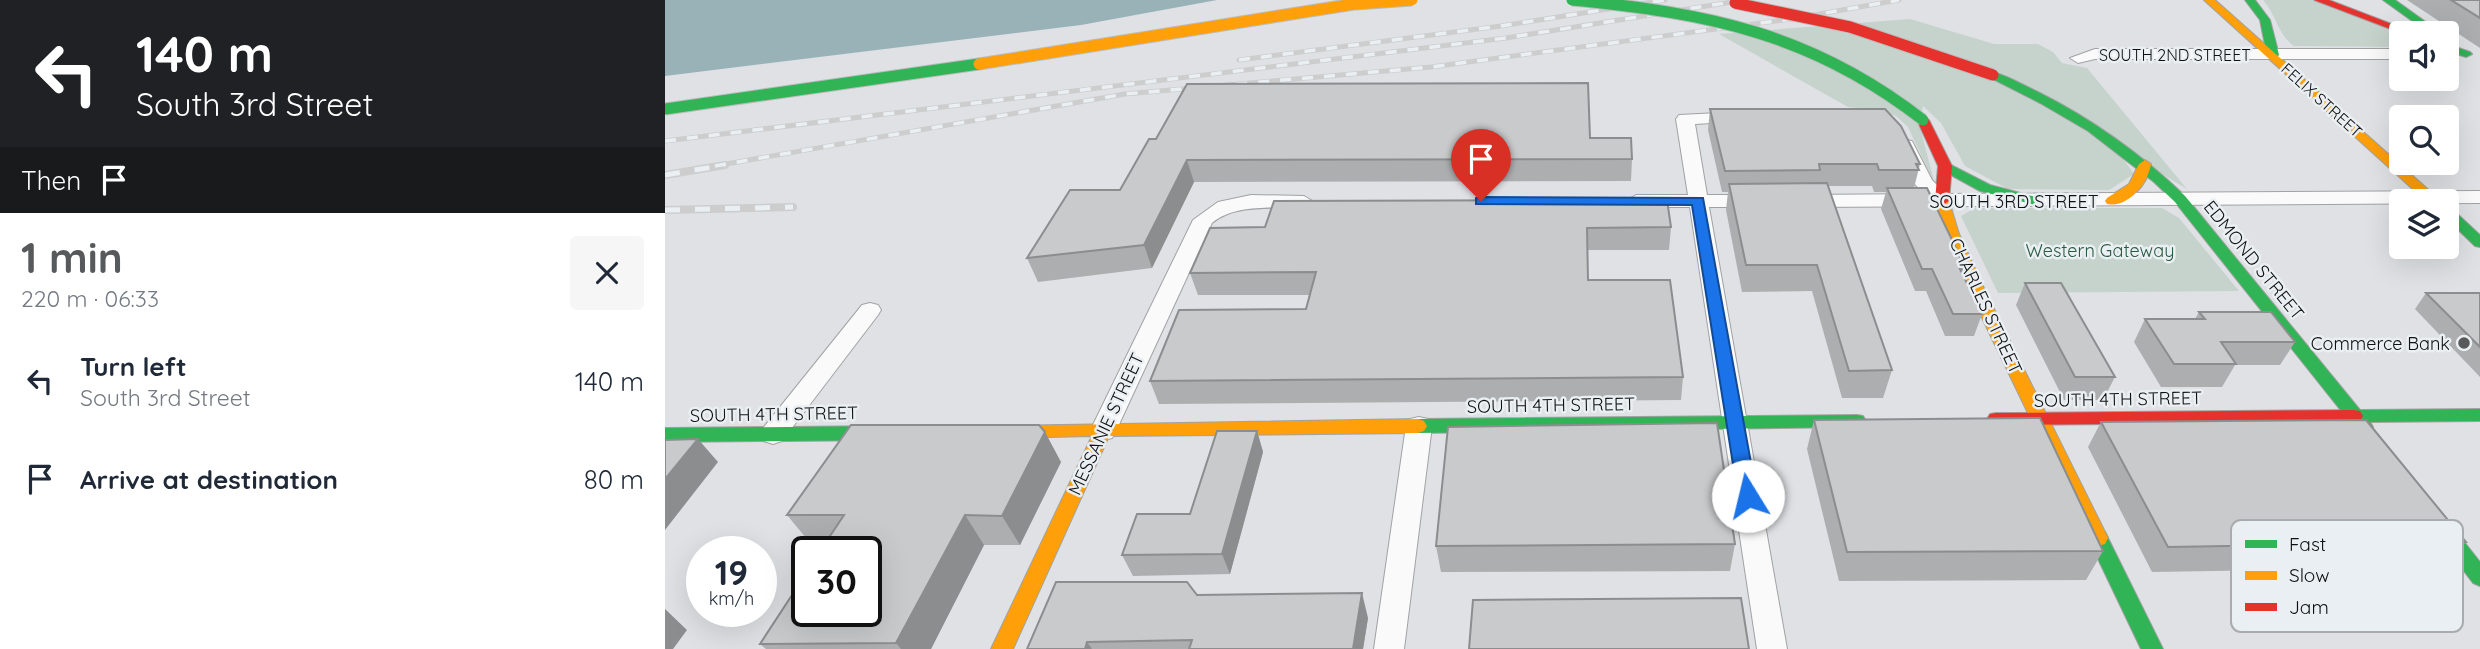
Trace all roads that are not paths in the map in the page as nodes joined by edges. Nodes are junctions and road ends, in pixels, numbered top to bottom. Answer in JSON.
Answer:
{"nodes":[{"id":1,"x":1378,"y":0,"type":"edge"},
{"id":2,"x":1405,"y":0,"type":"edge"},
{"id":3,"x":1412,"y":0,"type":"edge"},
{"id":4,"x":1572,"y":0,"type":"edge"},
{"id":5,"x":1716,"y":0,"type":"edge"},
{"id":6,"x":2209,"y":0,"type":"edge"},
{"id":7,"x":2250,"y":0,"type":"edge"},
{"id":8,"x":2319,"y":0,"type":"edge"},
{"id":9,"x":2388,"y":0,"type":"edge"},
{"id":10,"x":1356,"y":4,"type":"junction"},
{"id":11,"x":1326,"y":9,"type":"junction"},
{"id":12,"x":2419,"y":21,"type":"edge"},
{"id":13,"x":2389,"y":25,"type":"edge"},
{"id":14,"x":2389,"y":54,"type":"edge"},
{"id":15,"x":2473,"y":54,"type":"edge"},
{"id":16,"x":2273,"y":55,"type":"junction"},
{"id":17,"x":2078,"y":58,"type":"dead end"},
{"id":18,"x":2480,"y":64,"type":"edge"},
{"id":19,"x":665,"y":109,"type":"edge"},
{"id":20,"x":1758,"y":117,"type":"edge"},
{"id":21,"x":1898,"y":129,"type":"edge"},
{"id":22,"x":2145,"y":164,"type":"junction"},
{"id":23,"x":1945,"y":166,"type":"junction"},
{"id":24,"x":2421,"y":189,"type":"edge"},
{"id":25,"x":2480,"y":197,"type":"edge"},
{"id":26,"x":2459,"y":198,"type":"edge"},
{"id":27,"x":2180,"y":199,"type":"junction"},
{"id":28,"x":2389,"y":199,"type":"edge"},
{"id":29,"x":1617,"y":201,"type":"edge"},
{"id":30,"x":1698,"y":201,"type":"junction"},
{"id":31,"x":1942,"y":201,"type":"junction"},
{"id":32,"x":2035,"y":201,"type":"junction"},
{"id":33,"x":2112,"y":201,"type":"junction"},
{"id":34,"x":1318,"y":202,"type":"edge"},
{"id":35,"x":2459,"y":223,"type":"edge"},
{"id":36,"x":2480,"y":243,"type":"edge"},
{"id":37,"x":870,"y":310,"type":"dead end"},
{"id":38,"x":2355,"y":415,"type":"junction"},
{"id":39,"x":2480,"y":415,"type":"edge"},
{"id":40,"x":1984,"y":419,"type":"edge"},
{"id":41,"x":2039,"y":419,"type":"junction"},
{"id":42,"x":1874,"y":421,"type":"edge"},
{"id":43,"x":1735,"y":423,"type":"junction"},
{"id":44,"x":1419,"y":426,"type":"junction"},
{"id":45,"x":1103,"y":430,"type":"junction"},
{"id":46,"x":910,"y":432,"type":"edge"},
{"id":47,"x":979,"y":432,"type":"edge"},
{"id":48,"x":773,"y":434,"type":"junction"},
{"id":49,"x":665,"y":435,"type":"edge"},
{"id":50,"x":2372,"y":438,"type":"edge"},
{"id":51,"x":2420,"y":499,"type":"edge"},
{"id":52,"x":2436,"y":520,"type":"edge"},
{"id":53,"x":2463,"y":555,"type":"edge"},
{"id":54,"x":2480,"y":577,"type":"edge"},
{"id":55,"x":1002,"y":649,"type":"edge"},
{"id":56,"x":1389,"y":649,"type":"edge"},
{"id":57,"x":1772,"y":649,"type":"edge"},
{"id":58,"x":2152,"y":649,"type":"edge"}],
"edges":[{"from":1,"to":10,"type":"main road","bridge":true},
{"from":1,"to":11,"type":"main road","bridge":true},
{"from":2,"to":11,"type":"main road","bridge":true},
{"from":3,"to":10,"type":"main road","bridge":true},
{"from":4,"to":23,"type":"main road","bridge":true},
{"from":5,"to":22,"type":"main road","name":"EDMOND STREET","bridge":true},
{"from":6,"to":16,"type":"main road","name":"FELIX STREET"},
{"from":7,"to":16,"type":"main road"},
{"from":8,"to":13,"type":"main road"},
{"from":9,"to":12,"type":"main road"},
{"from":10,"to":19,"type":"main road","bridge":true},
{"from":11,"to":19,"type":"main road","bridge":true},
{"from":14,"to":16,"type":"street","name":"SOUTH 2ND STREET"},
{"from":15,"to":18,"type":"main road"},
{"from":16,"to":17,"type":"street","name":"SOUTH 2ND STREET"},
{"from":16,"to":24,"type":"main road","name":"FELIX STREET"},
{"from":20,"to":30,"type":"street"},
{"from":21,"to":31,"type":"street","name":"CHARLES STREET"},
{"from":22,"to":27,"type":"main road","name":"EDMOND STREET"},
{"from":22,"to":33,"type":"main road"},
{"from":23,"to":31,"type":"main road"},
{"from":23,"to":32,"type":"main road"},
{"from":25,"to":26,"type":"street"},
{"from":27,"to":28,"type":"street","name":"SOUTH 3RD STREET"},
{"from":27,"to":33,"type":"street","name":"SOUTH 3RD STREET"},
{"from":27,"to":38,"type":"main road","name":"EDMOND STREET"},
{"from":29,"to":30,"type":"street","name":"SOUTH 3RD STREET"},
{"from":30,"to":31,"type":"street","name":"SOUTH 3RD STREET"},
{"from":30,"to":43,"type":"street"},
{"from":31,"to":32,"type":"street","name":"SOUTH 3RD STREET"},
{"from":31,"to":41,"type":"main road","name":"CHARLES STREET"},
{"from":32,"to":33,"type":"street","name":"SOUTH 3RD STREET"},
{"from":34,"to":45,"type":"street","name":"MESSANIE STREET"},
{"from":35,"to":36,"type":"main road"},
{"from":37,"to":48,"type":"street"},
{"from":38,"to":39,"type":"main road","name":"SOUTH 4TH STREET"},
{"from":38,"to":41,"type":"main road","name":"SOUTH 4TH STREET"},
{"from":38,"to":50,"type":"main road","name":"EDMOND STREET"},
{"from":40,"to":41,"type":"main road","name":"SOUTH 4TH STREET"},
{"from":41,"to":58,"type":"main road","name":"CHARLES STREET"},
{"from":42,"to":43,"type":"main road","name":"SOUTH 4TH STREET"},
{"from":43,"to":44,"type":"main road","name":"SOUTH 4TH STREET"},
{"from":43,"to":57,"type":"street"},
{"from":44,"to":45,"type":"main road","name":"SOUTH 4TH STREET"},
{"from":44,"to":56,"type":"street"},
{"from":45,"to":47,"type":"main road","name":"SOUTH 4TH STREET"},
{"from":45,"to":55,"type":"main road","name":"MESSANIE STREET"},
{"from":46,"to":48,"type":"main road","name":"SOUTH 4TH STREET"},
{"from":48,"to":49,"type":"main road","name":"SOUTH 4TH STREET"},
{"from":51,"to":52,"type":"main road"},
{"from":53,"to":54,"type":"main road"}]}
